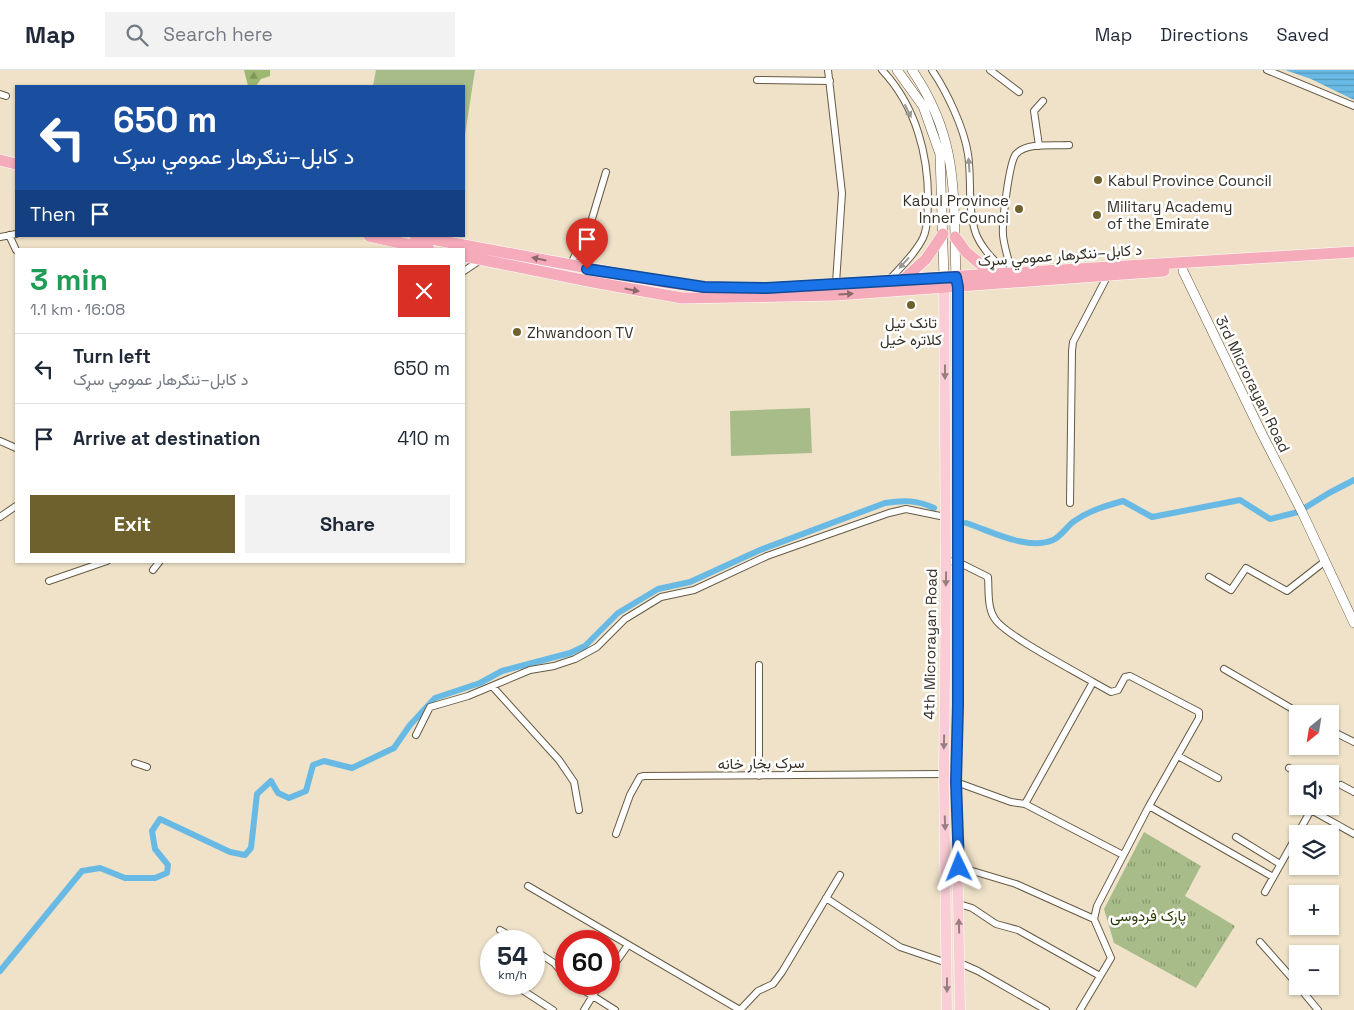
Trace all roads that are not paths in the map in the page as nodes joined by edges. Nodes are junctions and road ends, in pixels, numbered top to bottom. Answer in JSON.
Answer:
{"nodes":[{"id":1,"x":828,"y":70,"type":"edge"},
{"id":2,"x":882,"y":70,"type":"edge"},
{"id":3,"x":897,"y":70,"type":"edge"},
{"id":4,"x":912,"y":70,"type":"edge"},
{"id":5,"x":932,"y":70,"type":"edge"},
{"id":6,"x":990,"y":70,"type":"edge"},
{"id":7,"x":1267,"y":70,"type":"edge"},
{"id":8,"x":757,"y":80,"type":"dead end"},
{"id":9,"x":830,"y":80,"type":"junction"},
{"id":10,"x":1019,"y":92,"type":"dead end"},
{"id":11,"x":1043,"y":101,"type":"dead end"},
{"id":12,"x":1354,"y":106,"type":"edge"},
{"id":13,"x":1069,"y":145,"type":"dead end"},
{"id":14,"x":1039,"y":146,"type":"junction"},
{"id":15,"x":0,"y":153,"type":"edge"},
{"id":16,"x":15,"y":156,"type":"edge"},
{"id":17,"x":0,"y":160,"type":"edge"},
{"id":18,"x":15,"y":164,"type":"edge"},
{"id":19,"x":606,"y":172,"type":"dead end"},
{"id":20,"x":943,"y":234,"type":"junction"},
{"id":21,"x":13,"y":235,"type":"edge"},
{"id":22,"x":0,"y":237,"type":"edge"},
{"id":23,"x":374,"y":237,"type":"edge"},
{"id":24,"x":420,"y":237,"type":"edge"},
{"id":25,"x":955,"y":237,"type":"junction"},
{"id":26,"x":16,"y":248,"type":"edge"},
{"id":27,"x":424,"y":248,"type":"edge"},
{"id":28,"x":464,"y":248,"type":"edge"},
{"id":29,"x":465,"y":248,"type":"edge"},
{"id":30,"x":1354,"y":252,"type":"edge"},
{"id":31,"x":484,"y":255,"type":"junction"},
{"id":32,"x":465,"y":256,"type":"edge"},
{"id":33,"x":1354,"y":259,"type":"edge"},
{"id":34,"x":570,"y":266,"type":"junction"},
{"id":35,"x":465,"y":270,"type":"edge"},
{"id":36,"x":1183,"y":271,"type":"junction"},
{"id":37,"x":1009,"y":273,"type":"junction"},
{"id":38,"x":992,"y":274,"type":"junction"},
{"id":39,"x":1108,"y":275,"type":"junction"},
{"id":40,"x":889,"y":280,"type":"junction"},
{"id":41,"x":904,"y":280,"type":"junction"},
{"id":42,"x":957,"y":282,"type":"junction"},
{"id":43,"x":836,"y":283,"type":"junction"},
{"id":44,"x":945,"y":283,"type":"junction"},
{"id":45,"x":0,"y":442,"type":"edge"},
{"id":46,"x":15,"y":448,"type":"edge"},
{"id":47,"x":1070,"y":503,"type":"dead end"},
{"id":48,"x":15,"y":507,"type":"edge"},
{"id":49,"x":0,"y":517,"type":"edge"},
{"id":50,"x":945,"y":517,"type":"junction"},
{"id":51,"x":946,"y":561,"type":"junction"},
{"id":52,"x":958,"y":562,"type":"junction"},
{"id":53,"x":1324,"y":562,"type":"junction"},
{"id":54,"x":100,"y":563,"type":"edge"},
{"id":55,"x":158,"y":563,"type":"edge"},
{"id":56,"x":153,"y":570,"type":"dead end"},
{"id":57,"x":1209,"y":577,"type":"dead end"},
{"id":58,"x":49,"y":581,"type":"dead end"},
{"id":59,"x":1350,"y":609,"type":"edge"},
{"id":60,"x":1354,"y":623,"type":"edge"},
{"id":61,"x":759,"y":665,"type":"dead end"},
{"id":62,"x":1224,"y":669,"type":"dead end"},
{"id":63,"x":1093,"y":682,"type":"junction"},
{"id":64,"x":492,"y":686,"type":"junction"},
{"id":65,"x":1289,"y":707,"type":"edge"},
{"id":66,"x":1339,"y":734,"type":"edge"},
{"id":67,"x":416,"y":736,"type":"dead end"},
{"id":68,"x":1354,"y":742,"type":"edge"},
{"id":69,"x":1178,"y":756,"type":"junction"},
{"id":70,"x":134,"y":762,"type":"dead end"},
{"id":71,"x":147,"y":767,"type":"dead end"},
{"id":72,"x":944,"y":774,"type":"junction"},
{"id":73,"x":759,"y":776,"type":"junction"},
{"id":74,"x":1218,"y":778,"type":"dead end"},
{"id":75,"x":956,"y":782,"type":"junction"},
{"id":76,"x":1341,"y":785,"type":"dead end"},
{"id":77,"x":1354,"y":792,"type":"edge"},
{"id":78,"x":1024,"y":804,"type":"junction"},
{"id":79,"x":1149,"y":806,"type":"junction"},
{"id":80,"x":579,"y":810,"type":"dead end"},
{"id":81,"x":1307,"y":815,"type":"edge"},
{"id":82,"x":1324,"y":815,"type":"edge"},
{"id":83,"x":616,"y":834,"type":"dead end"},
{"id":84,"x":1354,"y":834,"type":"edge"},
{"id":85,"x":1236,"y":837,"type":"dead end"},
{"id":86,"x":1123,"y":855,"type":"junction"},
{"id":87,"x":1280,"y":864,"type":"junction"},
{"id":88,"x":959,"y":867,"type":"junction"},
{"id":89,"x":840,"y":875,"type":"dead end"},
{"id":90,"x":1273,"y":877,"type":"junction"},
{"id":91,"x":528,"y":886,"type":"dead end"},
{"id":92,"x":1265,"y":892,"type":"dead end"},
{"id":93,"x":826,"y":898,"type":"junction"},
{"id":94,"x":959,"y":904,"type":"junction"},
{"id":95,"x":1094,"y":919,"type":"junction"},
{"id":96,"x":1260,"y":942,"type":"dead end"},
{"id":97,"x":628,"y":945,"type":"junction"},
{"id":98,"x":620,"y":956,"type":"edge"},
{"id":99,"x":947,"y":959,"type":"junction"},
{"id":100,"x":960,"y":959,"type":"junction"},
{"id":101,"x":1100,"y":976,"type":"junction"},
{"id":102,"x":1289,"y":976,"type":"edge"},
{"id":103,"x":530,"y":995,"type":"edge"},
{"id":104,"x":1306,"y":995,"type":"edge"},
{"id":105,"x":592,"y":996,"type":"joint"},
{"id":106,"x":553,"y":1010,"type":"edge"},
{"id":107,"x":584,"y":1010,"type":"edge"},
{"id":108,"x":615,"y":1010,"type":"edge"},
{"id":109,"x":740,"y":1010,"type":"edge"},
{"id":110,"x":947,"y":1010,"type":"edge"},
{"id":111,"x":960,"y":1010,"type":"edge"},
{"id":112,"x":1046,"y":1010,"type":"edge"},
{"id":113,"x":1080,"y":1010,"type":"edge"},
{"id":114,"x":1318,"y":1010,"type":"edge"}],
"edges":[{"from":1,"to":9,"type":"street"},
{"from":2,"to":40,"type":"street","one_way":true},
{"from":3,"to":20,"type":"main road"},
{"from":4,"to":25,"type":"main road"},
{"from":37,"to":5,"type":"street","one_way":true},
{"from":6,"to":10,"type":"street"},
{"from":7,"to":12,"type":"street"},
{"from":8,"to":9,"type":"street"},
{"from":9,"to":43,"type":"street"},
{"from":11,"to":14,"type":"street"},
{"from":13,"to":14,"type":"street"},
{"from":14,"to":37,"type":"street"},
{"from":15,"to":16,"type":"highway"},
{"from":17,"to":18,"type":"highway"},
{"from":19,"to":34,"type":"street"},
{"from":20,"to":41,"type":"highway"},
{"from":20,"to":44,"type":"main road"},
{"from":21,"to":22,"type":"street"},
{"from":21,"to":26,"type":"street"},
{"from":23,"to":27,"type":"highway"},
{"from":24,"to":28,"type":"highway"},
{"from":25,"to":38,"type":"highway"},
{"from":25,"to":42,"type":"main road"},
{"from":29,"to":31,"type":"highway"},
{"from":30,"to":37,"type":"highway","name":"د کابل–ننګرهار عمومي سړک"},
{"from":31,"to":32,"type":"highway"},
{"from":34,"to":31,"type":"highway","name":"د کابل–ننګرهار عمومي سړک","one_way":true},
{"from":31,"to":35,"type":"street"},
{"from":31,"to":44,"type":"highway","one_way":true},
{"from":33,"to":36,"type":"highway","name":"د کابل–ننګرهار عمومي سړک"},
{"from":34,"to":43,"type":"highway","name":"د کابل–ننګرهار عمومي سړک"},
{"from":36,"to":39,"type":"highway","name":"د کابل–ننګرهار عمومي سړک"},
{"from":36,"to":53,"type":"main road","name":"3rd Microrayan Road"},
{"from":37,"to":38,"type":"highway","name":"د کابل–ننګرهار عمومي سړک"},
{"from":38,"to":42,"type":"highway","name":"د کابل–ننګرهار عمومي سړک"},
{"from":39,"to":42,"type":"highway","name":"د کابل–ننګرهار عمومي سړک"},
{"from":39,"to":47,"type":"street"},
{"from":40,"to":41,"type":"highway","name":"د کابل–ننګرهار عمومي سړک"},
{"from":40,"to":43,"type":"highway","name":"د کابل–ننګرهار عمومي سړک"},
{"from":41,"to":44,"type":"highway","name":"د کابل–ننګرهار عمومي سړک"},
{"from":42,"to":44,"type":"highway","name":"د کابل–ننګرهار عمومي سړک"},
{"from":42,"to":52,"type":"main road","name":"4th Microrayan Road"},
{"from":44,"to":50,"type":"main road","name":"4th Microrayan Road","one_way":true},
{"from":45,"to":46,"type":"street"},
{"from":48,"to":49,"type":"street"},
{"from":50,"to":51,"type":"main road","name":"4th Microrayan Road"},
{"from":50,"to":64,"type":"street"},
{"from":51,"to":52,"type":"street"},
{"from":51,"to":72,"type":"main road","name":"4th Microrayan Road","one_way":true},
{"from":52,"to":63,"type":"street"},
{"from":52,"to":75,"type":"main road","name":"4th Microrayan Road"},
{"from":53,"to":57,"type":"street"},
{"from":53,"to":59,"type":"main road","name":"3rd Microrayan Road"},
{"from":54,"to":58,"type":"street"},
{"from":55,"to":56,"type":"street"},
{"from":59,"to":60,"type":"main road","name":"3rd Microrayan Road"},
{"from":61,"to":73,"type":"street"},
{"from":62,"to":65,"type":"street"},
{"from":63,"to":69,"type":"street"},
{"from":63,"to":78,"type":"street"},
{"from":64,"to":67,"type":"street"},
{"from":64,"to":80,"type":"street"},
{"from":66,"to":68,"type":"street"},
{"from":69,"to":74,"type":"street"},
{"from":69,"to":79,"type":"street"},
{"from":70,"to":71,"type":"street"},
{"from":72,"to":73,"type":"street","name":"سرک بخار خانه"},
{"from":72,"to":99,"type":"main road","name":"4th Microrayan Road","one_way":true},
{"from":73,"to":83,"type":"street","name":"سرک بخار خانه"},
{"from":75,"to":78,"type":"street"},
{"from":75,"to":88,"type":"main road","name":"4th Microrayan Road"},
{"from":76,"to":77,"type":"street"},
{"from":78,"to":86,"type":"street"},
{"from":79,"to":86,"type":"street"},
{"from":79,"to":90,"type":"street"},
{"from":81,"to":87,"type":"street"},
{"from":82,"to":84,"type":"street"},
{"from":85,"to":87,"type":"street"},
{"from":86,"to":95,"type":"street"},
{"from":87,"to":90,"type":"street"},
{"from":88,"to":94,"type":"main road","name":"4th Microrayan Road"},
{"from":88,"to":95,"type":"street"},
{"from":89,"to":93,"type":"street"},
{"from":90,"to":92,"type":"street"},
{"from":91,"to":97,"type":"street"},
{"from":93,"to":99,"type":"street"},
{"from":93,"to":109,"type":"street"},
{"from":100,"to":94,"type":"main road","name":"4th Microrayan Road","one_way":true},
{"from":94,"to":101,"type":"street"},
{"from":95,"to":101,"type":"street"},
{"from":96,"to":102,"type":"street"},
{"from":97,"to":98,"type":"street"},
{"from":97,"to":109,"type":"street"},
{"from":99,"to":100,"type":"main road"},
{"from":99,"to":110,"type":"main road","name":"4th Microrayan Road","one_way":true},
{"from":100,"to":111,"type":"main road","name":"4th Microrayan Road"},
{"from":100,"to":112,"type":"street"},
{"from":101,"to":113,"type":"street"},
{"from":103,"to":106,"type":"street"},
{"from":104,"to":114,"type":"street"},
{"from":105,"to":107,"type":"street"},
{"from":105,"to":108,"type":"street"}]}
